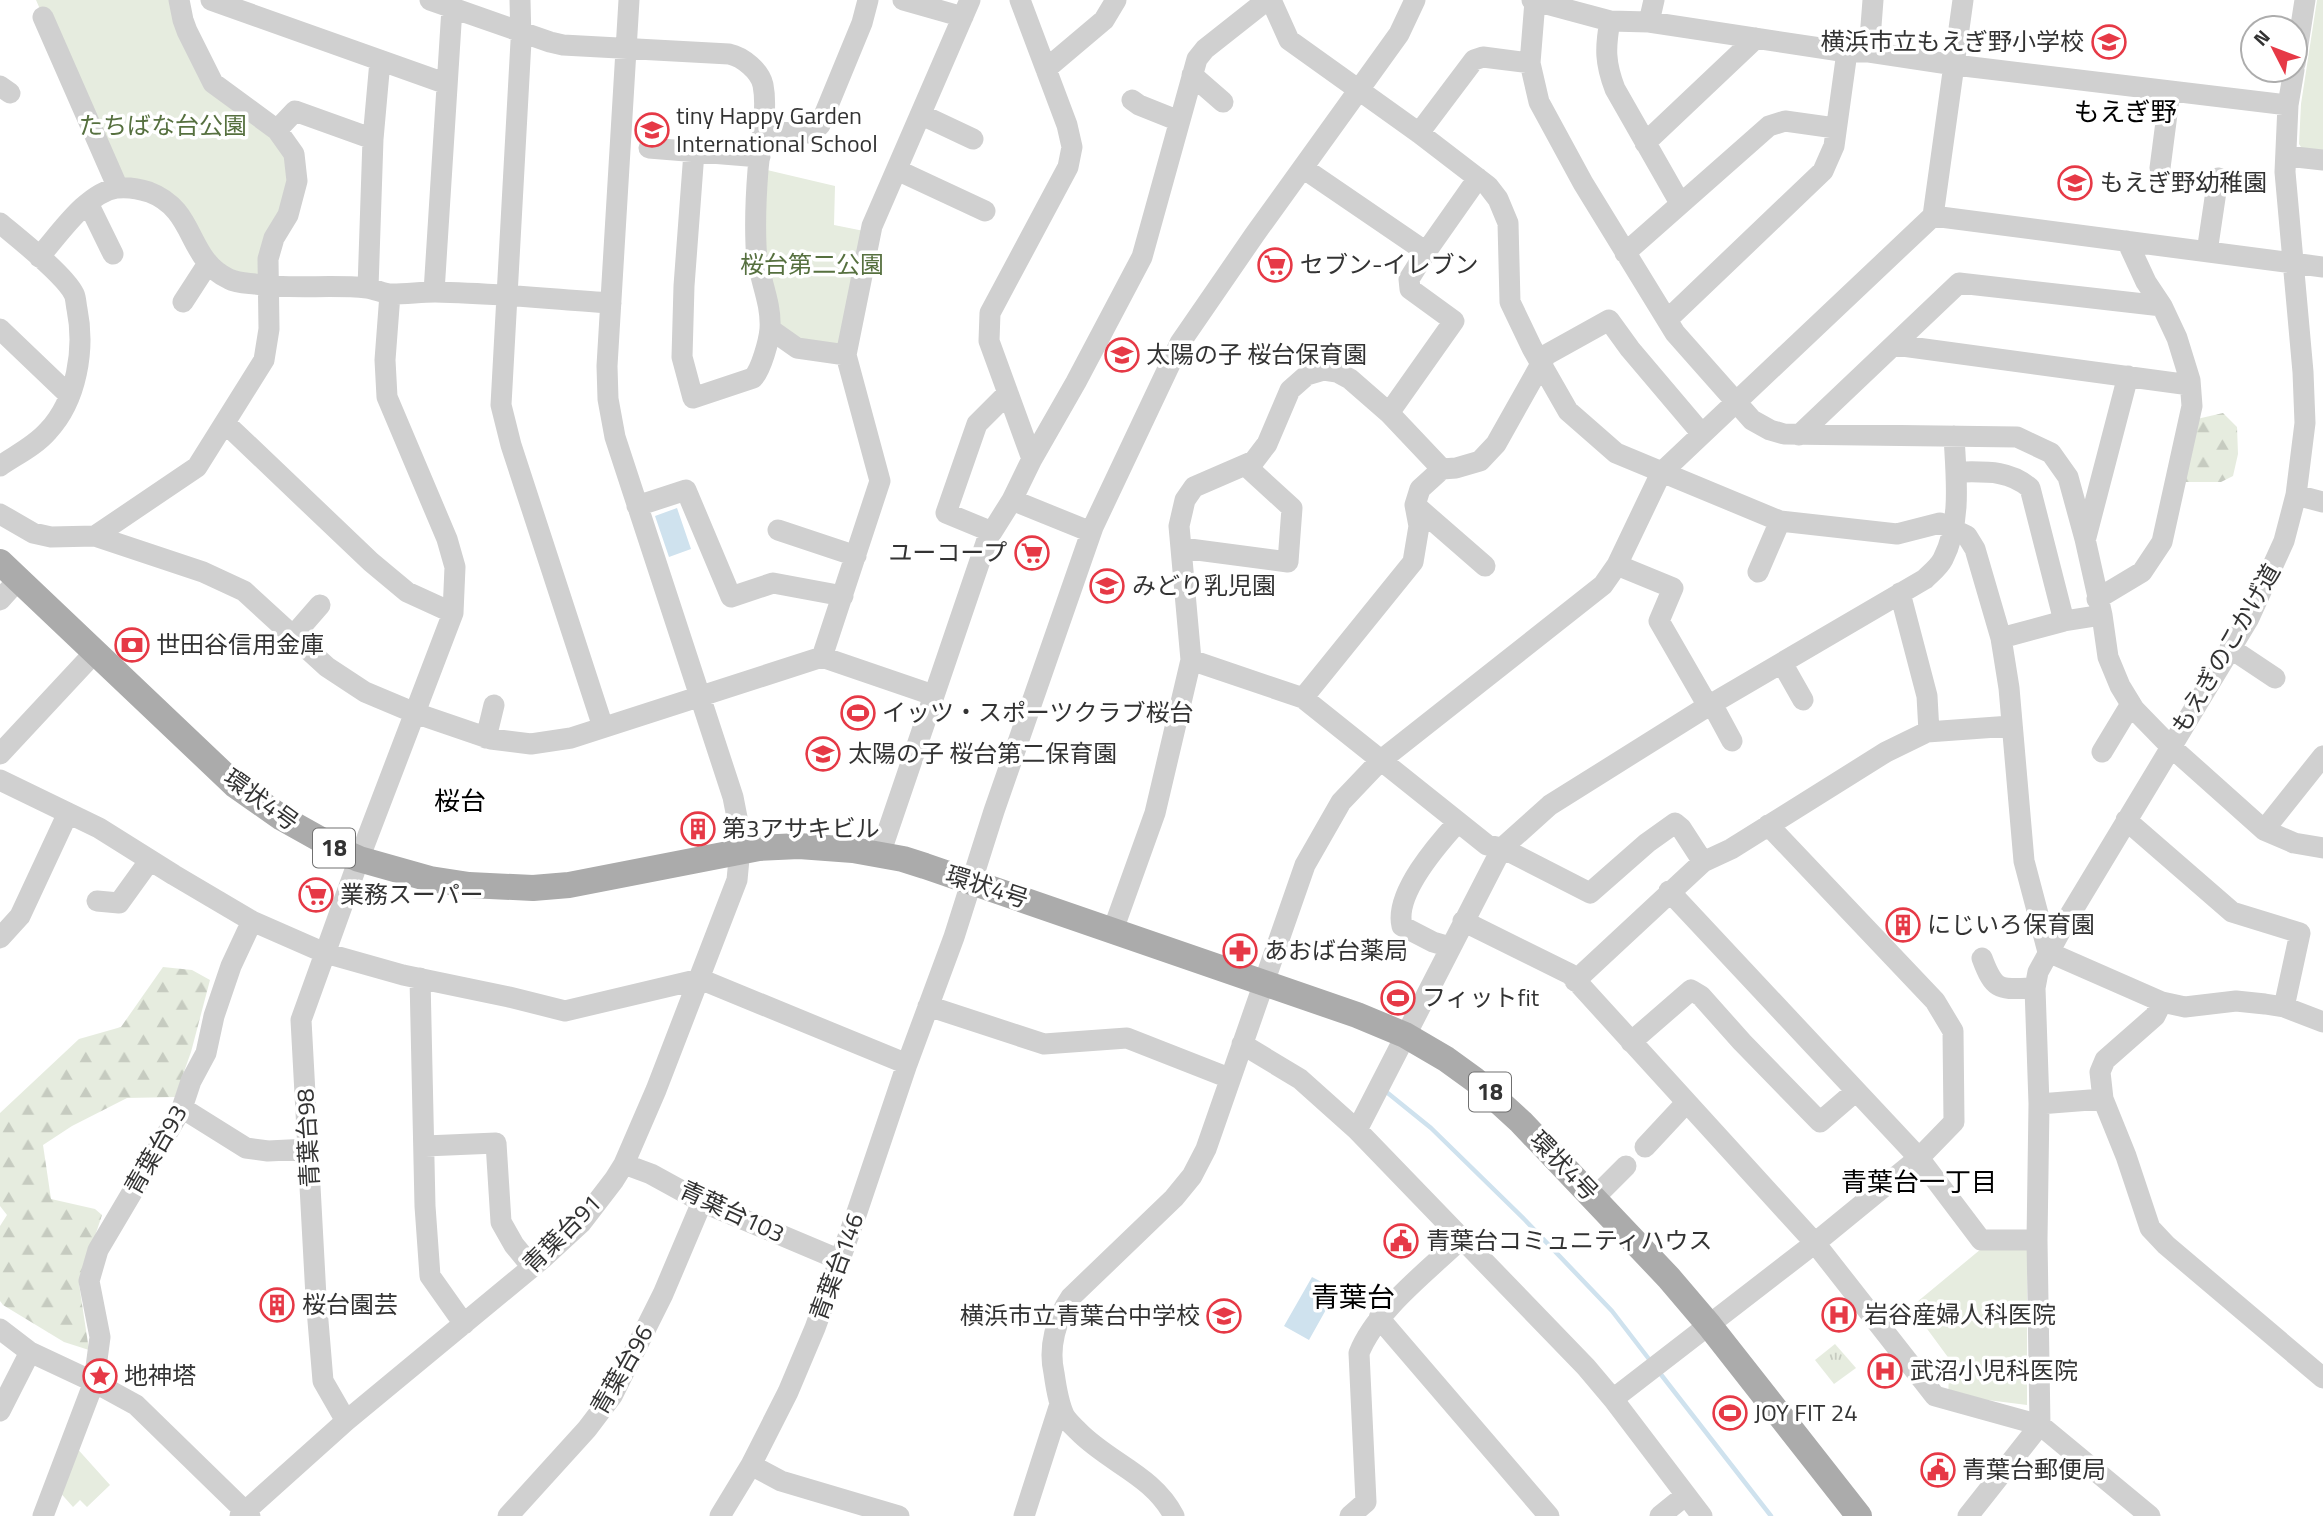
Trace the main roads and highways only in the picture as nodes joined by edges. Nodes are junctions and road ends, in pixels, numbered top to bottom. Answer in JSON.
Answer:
{"nodes":[{"id":1,"x":9,"y":571,"type":"edge"},
{"id":2,"x":1859,"y":1516,"type":"edge"}],
"edges":[{"from":1,"to":2,"type":"main road","name":"環状4号","number":"18"}]}
